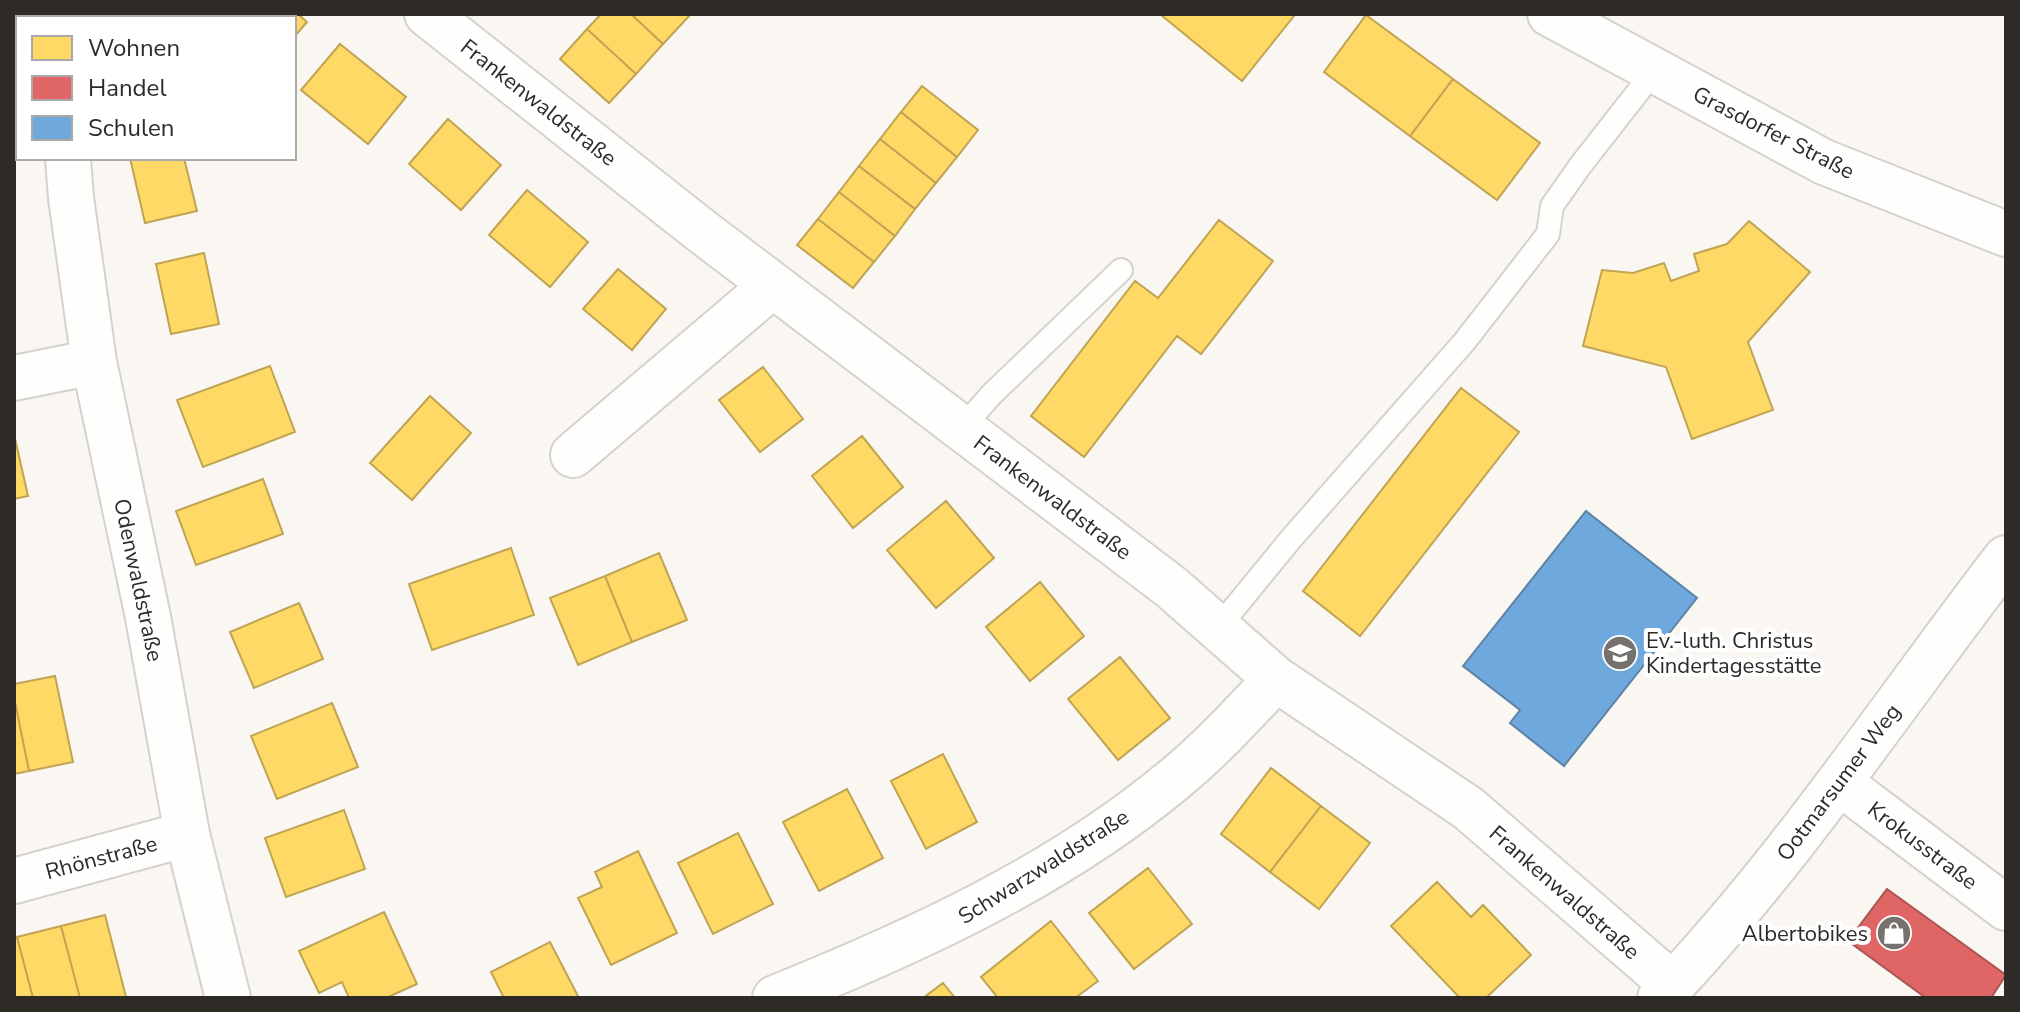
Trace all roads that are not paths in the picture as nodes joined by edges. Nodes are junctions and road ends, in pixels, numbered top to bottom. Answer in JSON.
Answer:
{"nodes":[{"id":1,"x":427,"y":14,"type":"edge"},
{"id":2,"x":1568,"y":18,"type":"edge"},
{"id":3,"x":1655,"y":70,"type":"junction"},
{"id":4,"x":68,"y":160,"type":"edge"},
{"id":5,"x":2006,"y":234,"type":"edge"},
{"id":6,"x":1121,"y":270,"type":"dead end"},
{"id":7,"x":773,"y":285,"type":"junction"},
{"id":8,"x":94,"y":362,"type":"junction"},
{"id":9,"x":14,"y":378,"type":"edge"},
{"id":10,"x":962,"y":428,"type":"junction"},
{"id":11,"x":573,"y":455,"type":"dead end"},
{"id":12,"x":2006,"y":558,"type":"edge"},
{"id":13,"x":1218,"y":628,"type":"junction"},
{"id":14,"x":1276,"y":679,"type":"junction"},
{"id":15,"x":1840,"y":783,"type":"junction"},
{"id":16,"x":187,"y":834,"type":"junction"},
{"id":17,"x":14,"y":881,"type":"edge"},
{"id":18,"x":2006,"y":908,"type":"edge"},
{"id":19,"x":1666,"y":991,"type":"edge"},
{"id":20,"x":228,"y":998,"type":"edge"},
{"id":21,"x":775,"y":998,"type":"edge"}],
"edges":[{"from":1,"to":7,"type":"street","name":"Frankenwaldstraße"},
{"from":2,"to":3,"type":"street","name":"Grasdorfer Straße"},
{"from":3,"to":5,"type":"street","name":"Grasdorfer Straße"},
{"from":3,"to":13,"type":"lane"},
{"from":4,"to":8,"type":"street","name":"Odenwaldstraße"},
{"from":6,"to":10,"type":"lane"},
{"from":7,"to":10,"type":"street","name":"Frankenwaldstraße"},
{"from":7,"to":11,"type":"street"},
{"from":8,"to":9,"type":"street"},
{"from":8,"to":16,"type":"street","name":"Odenwaldstraße"},
{"from":10,"to":13,"type":"street","name":"Frankenwaldstraße"},
{"from":12,"to":15,"type":"street","name":"Ootmarsumer Weg"},
{"from":13,"to":14,"type":"street","name":"Frankenwaldstraße"},
{"from":14,"to":19,"type":"street","name":"Frankenwaldstraße"},
{"from":14,"to":21,"type":"street","name":"Schwarzwaldstraße"},
{"from":15,"to":18,"type":"street","name":"Krokusstraße"},
{"from":15,"to":19,"type":"street","name":"Ootmarsumer Weg"},
{"from":16,"to":17,"type":"street","name":"Rhönstraße"},
{"from":16,"to":20,"type":"street","name":"Odenwaldstraße"}]}
